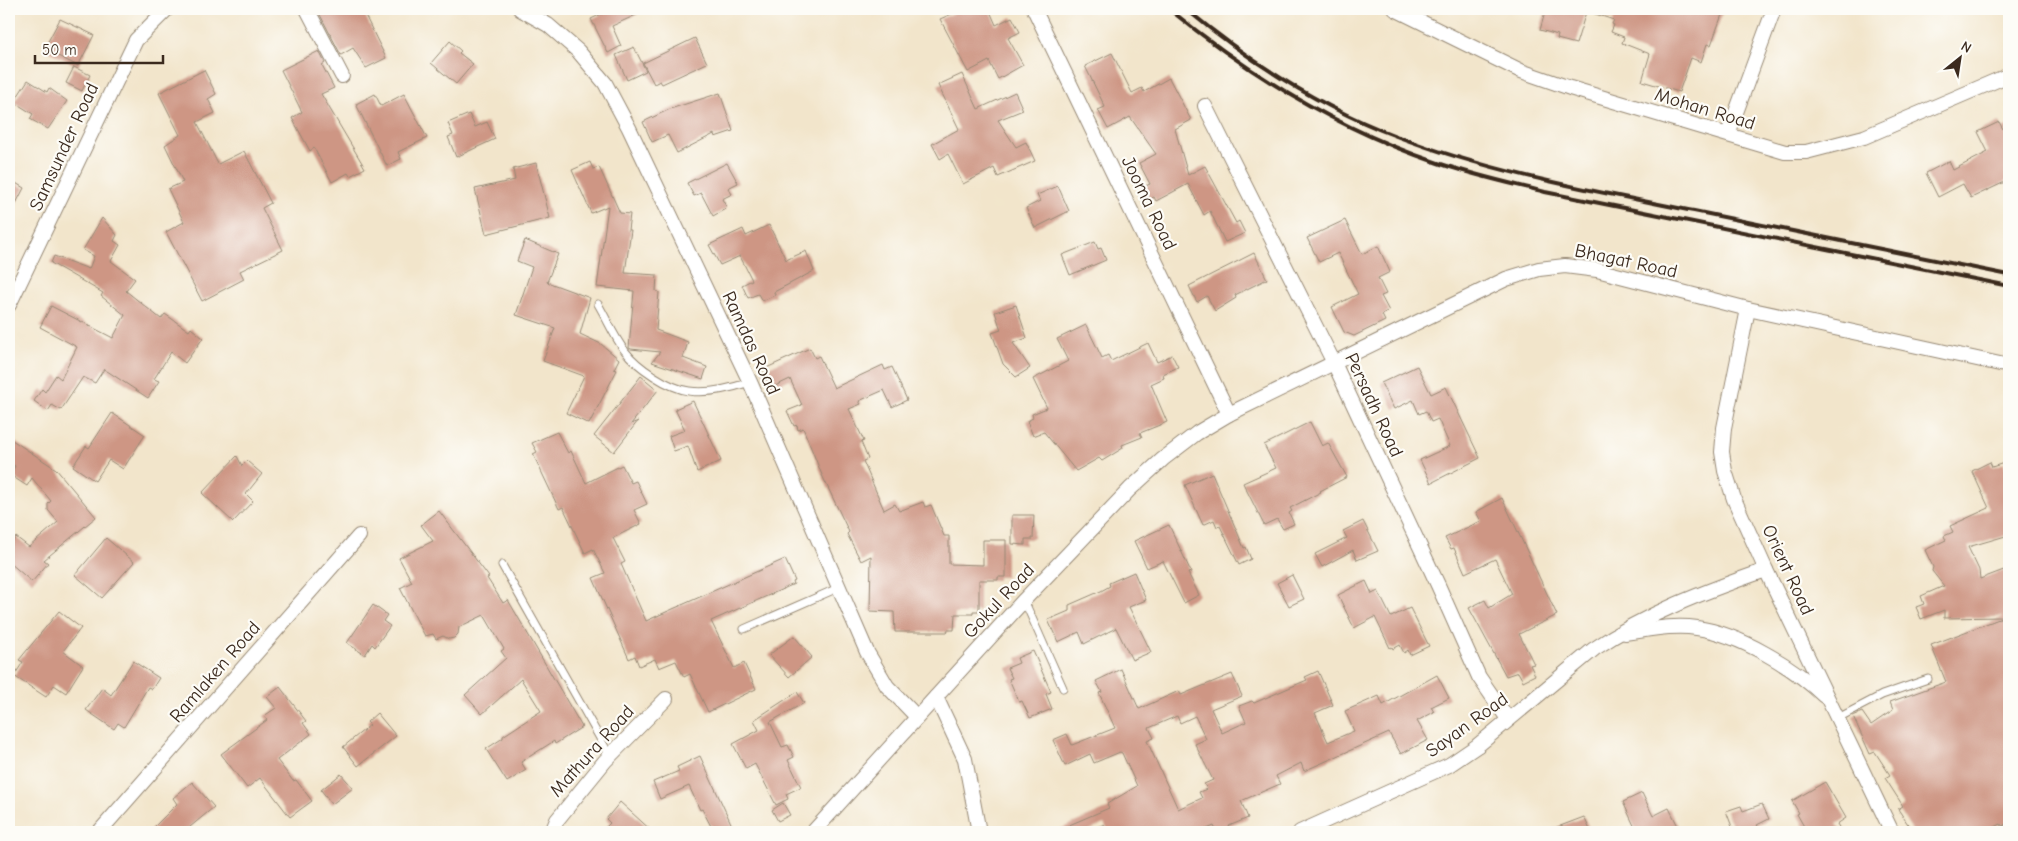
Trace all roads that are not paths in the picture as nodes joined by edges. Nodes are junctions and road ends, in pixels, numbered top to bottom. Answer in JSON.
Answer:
{"nodes":[{"id":1,"x":307,"y":9,"type":"edge"},
{"id":2,"x":520,"y":9,"type":"edge"},
{"id":3,"x":1034,"y":9,"type":"edge"},
{"id":4,"x":1395,"y":9,"type":"edge"},
{"id":5,"x":1774,"y":9,"type":"edge"},
{"id":6,"x":165,"y":10,"type":"edge"},
{"id":7,"x":2009,"y":75,"type":"edge"},
{"id":8,"x":342,"y":76,"type":"dead end"},
{"id":9,"x":1205,"y":106,"type":"dead end"},
{"id":10,"x":1728,"y":134,"type":"junction"},
{"id":11,"x":598,"y":304,"type":"dead end"},
{"id":12,"x":9,"y":305,"type":"edge"},
{"id":13,"x":1748,"y":309,"type":"junction"},
{"id":14,"x":1334,"y":363,"type":"junction"},
{"id":15,"x":2009,"y":366,"type":"edge"},
{"id":16,"x":750,"y":382,"type":"junction"},
{"id":17,"x":1230,"y":414,"type":"junction"},
{"id":18,"x":359,"y":536,"type":"dead end"},
{"id":19,"x":502,"y":565,"type":"dead end"},
{"id":20,"x":1766,"y":570,"type":"junction"},
{"id":21,"x":838,"y":588,"type":"junction"},
{"id":22,"x":1024,"y":600,"type":"junction"},
{"id":23,"x":744,"y":629,"type":"dead end"},
{"id":24,"x":1614,"y":635,"type":"junction"},
{"id":25,"x":1928,"y":680,"type":"dead end"},
{"id":26,"x":1063,"y":688,"type":"dead end"},
{"id":27,"x":936,"y":697,"type":"junction"},
{"id":28,"x":666,"y":699,"type":"dead end"},
{"id":29,"x":1831,"y":703,"type":"junction"},
{"id":30,"x":917,"y":717,"type":"junction"},
{"id":31,"x":1838,"y":718,"type":"junction"},
{"id":32,"x":1508,"y":719,"type":"junction"},
{"id":33,"x":610,"y":756,"type":"junction"},
{"id":34,"x":2009,"y":828,"type":"edge"},
{"id":35,"x":99,"y":832,"type":"edge"},
{"id":36,"x":552,"y":832,"type":"edge"},
{"id":37,"x":813,"y":832,"type":"edge"},
{"id":38,"x":979,"y":832,"type":"edge"},
{"id":39,"x":1300,"y":832,"type":"edge"},
{"id":40,"x":1892,"y":832,"type":"edge"},
{"id":41,"x":2003,"y":832,"type":"edge"}],
"edges":[{"from":1,"to":8,"type":"street"},
{"from":2,"to":16,"type":"street","name":"Ramdas Road"},
{"from":3,"to":17,"type":"street","name":"Jooma Road"},
{"from":4,"to":10,"type":"street","name":"Mohan Road"},
{"from":5,"to":10,"type":"street"},
{"from":6,"to":12,"type":"street","name":"Samsunder Road"},
{"from":7,"to":10,"type":"street","name":"Mohan Road"},
{"from":9,"to":14,"type":"street","name":"Persadh Road"},
{"from":11,"to":16,"type":"lane"},
{"from":13,"to":14,"type":"street","name":"Bhagat Road"},
{"from":13,"to":15,"type":"street","name":"Bhagat Road"},
{"from":13,"to":20,"type":"street","name":"Orient Road"},
{"from":14,"to":17,"type":"street","name":"Bhagat Road"},
{"from":14,"to":32,"type":"street","name":"Persadh Road"},
{"from":16,"to":21,"type":"street","name":"Ramdas Road"},
{"from":17,"to":22,"type":"street","name":"Gokul Road"},
{"from":18,"to":35,"type":"street","name":"Ramlaken Road"},
{"from":19,"to":33,"type":"lane"},
{"from":20,"to":24,"type":"street","name":"Sayan Road"},
{"from":20,"to":29,"type":"street","name":"Orient Road"},
{"from":21,"to":23,"type":"lane"},
{"from":21,"to":30,"type":"street","name":"Ramdas Road"},
{"from":22,"to":26,"type":"lane"},
{"from":22,"to":27,"type":"street","name":"Gokul Road"},
{"from":24,"to":29,"type":"street","name":"Sayan Road"},
{"from":24,"to":32,"type":"street","name":"Sayan Road"},
{"from":25,"to":31,"type":"lane"},
{"from":27,"to":30,"type":"street","name":"Gokul Road"},
{"from":27,"to":38,"type":"street"},
{"from":28,"to":33,"type":"street","name":"Mathura Road"},
{"from":29,"to":31,"type":"street","name":"Orient Road"},
{"from":30,"to":37,"type":"street","name":"Gokul Road"},
{"from":31,"to":40,"type":"street","name":"Orient Road"},
{"from":32,"to":39,"type":"street","name":"Sayan Road"},
{"from":33,"to":36,"type":"street","name":"Mathura Road"},
{"from":34,"to":41,"type":"lane"}]}
